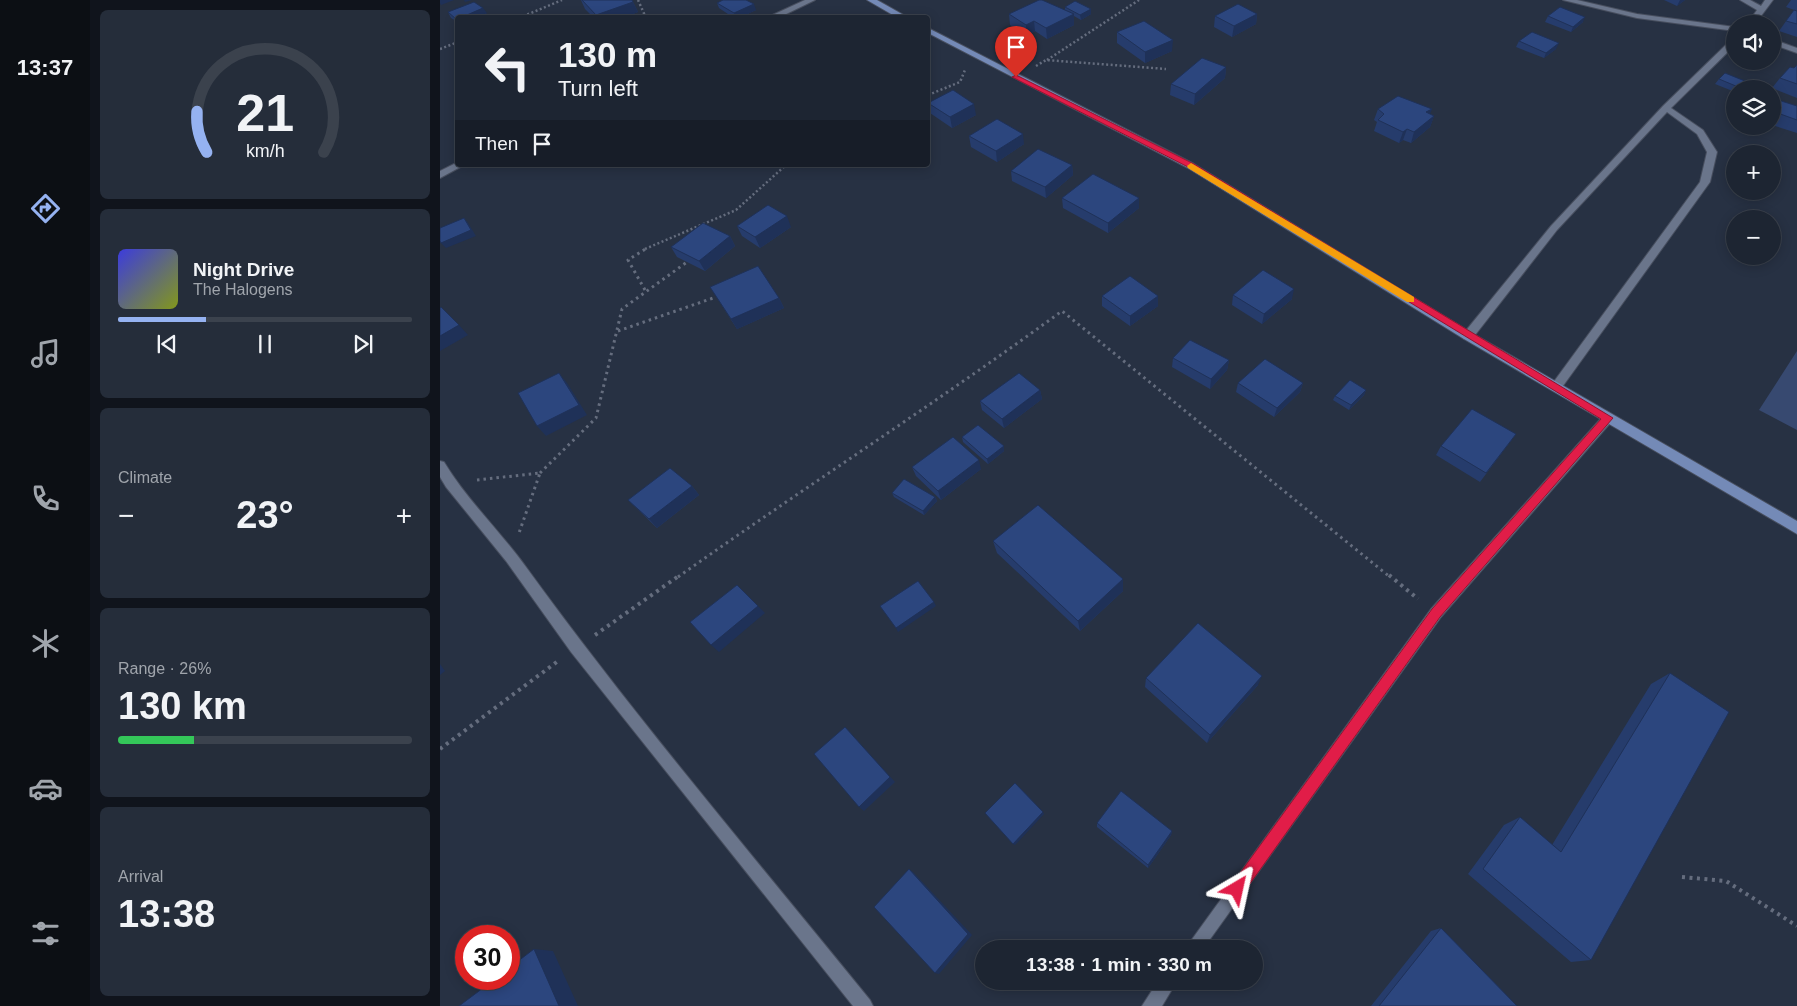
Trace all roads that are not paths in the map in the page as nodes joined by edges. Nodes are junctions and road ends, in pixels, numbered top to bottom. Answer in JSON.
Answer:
{"nodes":[{"id":1,"x":812,"y":0,"type":"edge"},
{"id":2,"x":871,"y":0,"type":"edge"},
{"id":3,"x":1567,"y":0,"type":"edge"},
{"id":4,"x":1744,"y":0,"type":"edge"},
{"id":5,"x":1769,"y":0,"type":"edge"},
{"id":6,"x":1761,"y":9,"type":"junction"},
{"id":7,"x":777,"y":15,"type":"edge"},
{"id":8,"x":899,"y":15,"type":"edge"},
{"id":9,"x":1757,"y":15,"type":"edge"},
{"id":10,"x":1726,"y":28,"type":"edge"},
{"id":11,"x":930,"y":31,"type":"edge"},
{"id":12,"x":1781,"y":45,"type":"edge"},
{"id":13,"x":1726,"y":50,"type":"edge"},
{"id":14,"x":1797,"y":51,"type":"edge"},
{"id":15,"x":1666,"y":108,"type":"junction"},
{"id":16,"x":455,"y":167,"type":"edge"},
{"id":17,"x":440,"y":175,"type":"edge"},
{"id":18,"x":1468,"y":336,"type":"junction"},
{"id":19,"x":1556,"y":388,"type":"junction"},
{"id":20,"x":1608,"y":418,"type":"junction"},
{"id":21,"x":440,"y":466,"type":"edge"},
{"id":22,"x":1797,"y":528,"type":"edge"},
{"id":23,"x":1200,"y":940,"type":"edge"},
{"id":24,"x":1163,"y":990,"type":"edge"},
{"id":25,"x":864,"y":1006,"type":"edge"},
{"id":26,"x":1151,"y":1006,"type":"edge"}],
"edges":[{"from":1,"to":7,"type":"street"},
{"from":2,"to":8,"type":"main road"},
{"from":3,"to":10,"type":"street"},
{"from":4,"to":6,"type":"street"},
{"from":5,"to":6,"type":"street"},
{"from":6,"to":9,"type":"street"},
{"from":11,"to":18,"type":"main road"},
{"from":12,"to":14,"type":"street"},
{"from":13,"to":15,"type":"street"},
{"from":15,"to":18,"type":"street"},
{"from":15,"to":19,"type":"street"},
{"from":16,"to":17,"type":"street"},
{"from":18,"to":19,"type":"main road"},
{"from":19,"to":20,"type":"main road"},
{"from":20,"to":22,"type":"main road"},
{"from":20,"to":23,"type":"street"},
{"from":21,"to":25,"type":"street"},
{"from":24,"to":26,"type":"street"}]}
